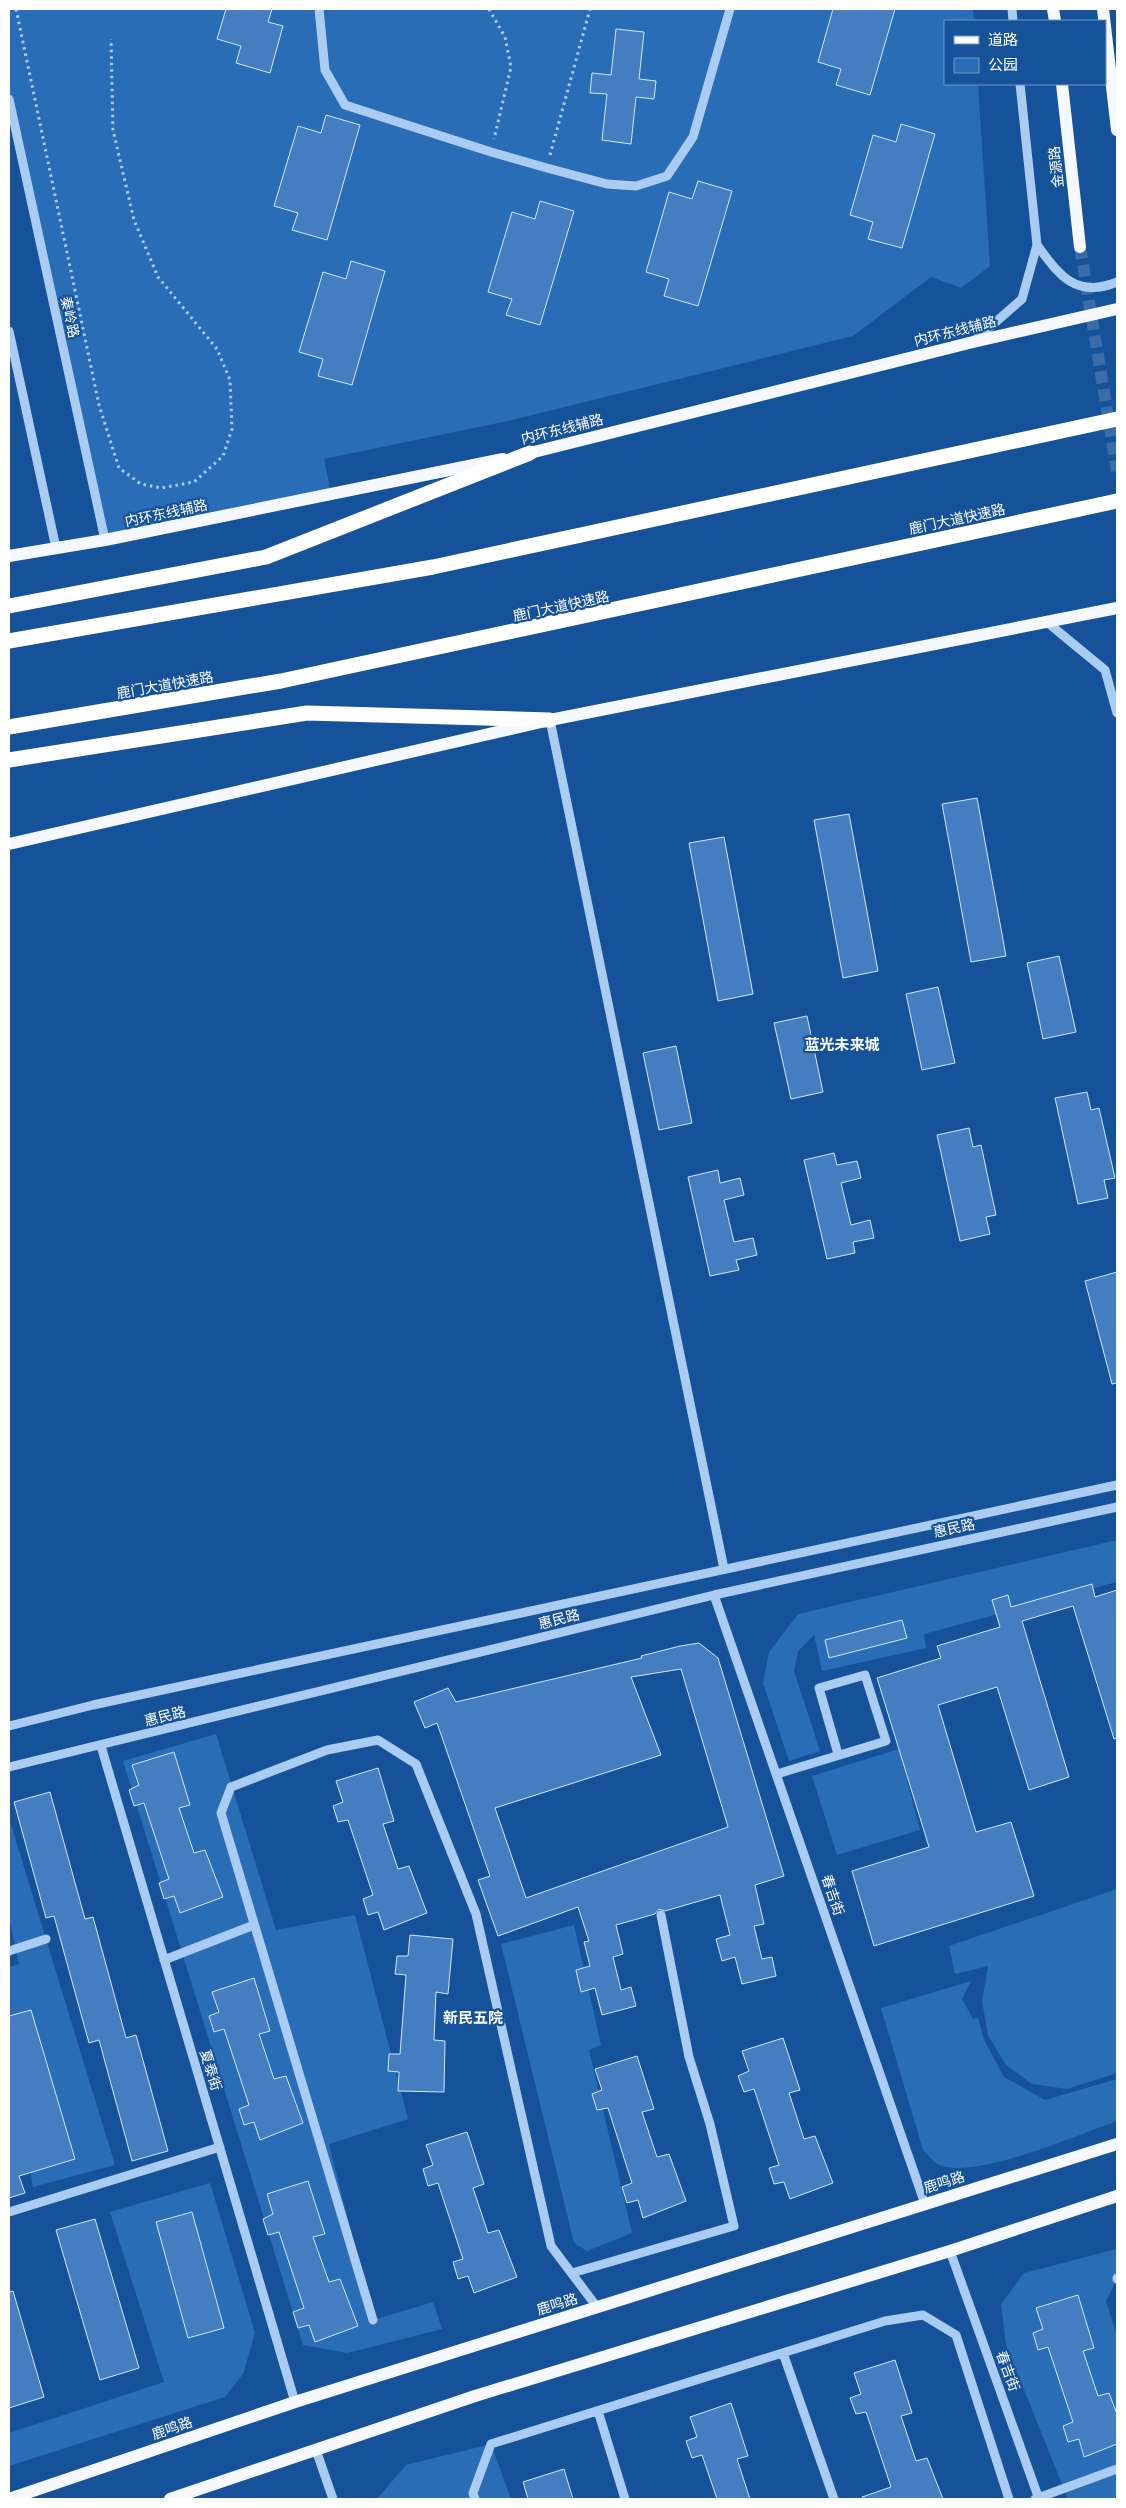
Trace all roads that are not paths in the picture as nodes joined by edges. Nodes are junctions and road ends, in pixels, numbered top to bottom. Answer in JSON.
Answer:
{"nodes":[{"id":1,"x":318,"y":9,"type":"edge"},
{"id":2,"x":730,"y":9,"type":"edge"},
{"id":3,"x":1106,"y":28,"type":"edge"},
{"id":4,"x":1020,"y":85,"type":"edge"},
{"id":5,"x":1062,"y":85,"type":"edge"},
{"id":6,"x":9,"y":99,"type":"edge"},
{"id":7,"x":1117,"y":130,"type":"edge"},
{"id":8,"x":1038,"y":245,"type":"junction"},
{"id":9,"x":1080,"y":247,"type":"tunnel mouth"},
{"id":10,"x":1117,"y":282,"type":"edge"},
{"id":11,"x":1117,"y":309,"type":"edge"},
{"id":12,"x":9,"y":331,"type":"edge"},
{"id":13,"x":973,"y":342,"type":"junction"},
{"id":14,"x":1117,"y":419,"type":"edge"},
{"id":15,"x":530,"y":453,"type":"junction"},
{"id":16,"x":1117,"y":501,"type":"edge"},
{"id":17,"x":105,"y":540,"type":"junction"},
{"id":18,"x":56,"y":548,"type":"junction"},
{"id":19,"x":9,"y":556,"type":"edge"},
{"id":20,"x":9,"y":606,"type":"edge"},
{"id":21,"x":1117,"y":608,"type":"edge"},
{"id":22,"x":1048,"y":623,"type":"junction"},
{"id":23,"x":9,"y":640,"type":"edge"},
{"id":24,"x":1117,"y":711,"type":"edge"},
{"id":25,"x":550,"y":720,"type":"junction"},
{"id":26,"x":9,"y":727,"type":"edge"},
{"id":27,"x":9,"y":760,"type":"edge"},
{"id":28,"x":9,"y":844,"type":"edge"},
{"id":29,"x":1117,"y":1485,"type":"edge"},
{"id":30,"x":1117,"y":1507,"type":"edge"},
{"id":31,"x":724,"y":1570,"type":"junction"},
{"id":32,"x":714,"y":1595,"type":"junction"},
{"id":33,"x":9,"y":1726,"type":"edge"},
{"id":34,"x":101,"y":1746,"type":"junction"},
{"id":35,"x":838,"y":1754,"type":"junction"},
{"id":36,"x":9,"y":1767,"type":"edge"},
{"id":37,"x":777,"y":1774,"type":"junction"},
{"id":38,"x":661,"y":1915,"type":"dead end"},
{"id":39,"x":254,"y":1925,"type":"junction"},
{"id":40,"x":46,"y":1939,"type":"dead end"},
{"id":41,"x":9,"y":1950,"type":"edge"},
{"id":42,"x":164,"y":1960,"type":"junction"},
{"id":43,"x":1117,"y":2144,"type":"edge"},
{"id":44,"x":220,"y":2147,"type":"junction"},
{"id":45,"x":1117,"y":2196,"type":"edge"},
{"id":46,"x":925,"y":2204,"type":"junction"},
{"id":47,"x":9,"y":2212,"type":"edge"},
{"id":48,"x":950,"y":2251,"type":"junction"},
{"id":49,"x":572,"y":2273,"type":"junction"},
{"id":50,"x":596,"y":2307,"type":"junction"},
{"id":51,"x":373,"y":2320,"type":"dead end"},
{"id":52,"x":783,"y":2353,"type":"junction"},
{"id":53,"x":296,"y":2402,"type":"junction"},
{"id":54,"x":598,"y":2411,"type":"junction"},
{"id":55,"x":316,"y":2450,"type":"junction"},
{"id":56,"x":1117,"y":2468,"type":"edge"},
{"id":57,"x":9,"y":2499,"type":"edge"},
{"id":58,"x":170,"y":2499,"type":"edge"},
{"id":59,"x":333,"y":2499,"type":"edge"},
{"id":60,"x":475,"y":2499,"type":"edge"},
{"id":61,"x":625,"y":2499,"type":"edge"},
{"id":62,"x":834,"y":2499,"type":"edge"},
{"id":63,"x":1009,"y":2499,"type":"edge"},
{"id":64,"x":1038,"y":2499,"type":"edge"}],
"edges":[{"from":1,"to":2,"type":"street"},
{"from":3,"to":7,"type":"main road"},
{"from":4,"to":8,"type":"street"},
{"from":5,"to":9,"type":"main road","name":"金源路"},
{"from":6,"to":17,"type":"street","name":"秦岭路"},
{"from":8,"to":10,"type":"street"},
{"from":8,"to":13,"type":"street"},
{"from":11,"to":13,"type":"main road","name":"内环东线辅路"},
{"from":12,"to":18,"type":"street"},
{"from":13,"to":15,"type":"main road","name":"内环东线辅路"},
{"from":14,"to":23,"type":"highway"},
{"from":15,"to":17,"type":"main road","name":"内环东线辅路"},
{"from":15,"to":20,"type":"highway"},
{"from":16,"to":26,"type":"highway","name":"鹿门大道快速路"},
{"from":17,"to":18,"type":"main road","name":"内环东线辅路"},
{"from":18,"to":19,"type":"main road","name":"内环东线辅路"},
{"from":21,"to":22,"type":"main road"},
{"from":22,"to":24,"type":"street"},
{"from":22,"to":25,"type":"main road"},
{"from":25,"to":27,"type":"highway"},
{"from":25,"to":28,"type":"main road"},
{"from":25,"to":31,"type":"street"},
{"from":29,"to":31,"type":"street","name":"惠民路"},
{"from":30,"to":32,"type":"street","name":"惠民路"},
{"from":31,"to":33,"type":"street","name":"惠民路"},
{"from":32,"to":34,"type":"street","name":"惠民路"},
{"from":32,"to":37,"type":"street","name":"春吉街"},
{"from":34,"to":36,"type":"street","name":"惠民路"},
{"from":34,"to":42,"type":"street","name":"夏泰街"},
{"from":35,"to":35,"type":"street"},
{"from":35,"to":37,"type":"street"},
{"from":37,"to":46,"type":"street","name":"春吉街"},
{"from":38,"to":49,"type":"street"},
{"from":39,"to":42,"type":"street"},
{"from":39,"to":49,"type":"street"},
{"from":39,"to":51,"type":"street"},
{"from":40,"to":41,"type":"street"},
{"from":42,"to":44,"type":"street","name":"夏泰街"},
{"from":43,"to":46,"type":"main road","name":"鹿鸣路"},
{"from":44,"to":47,"type":"street"},
{"from":44,"to":53,"type":"street","name":"夏泰街"},
{"from":45,"to":48,"type":"main road"},
{"from":46,"to":50,"type":"main road","name":"鹿鸣路"},
{"from":48,"to":55,"type":"main road"},
{"from":48,"to":64,"type":"street","name":"春吉街"},
{"from":49,"to":50,"type":"street"},
{"from":50,"to":53,"type":"main road","name":"鹿鸣路"},
{"from":52,"to":54,"type":"street"},
{"from":52,"to":62,"type":"street"},
{"from":52,"to":63,"type":"street"},
{"from":53,"to":57,"type":"main road","name":"鹿鸣路"},
{"from":54,"to":60,"type":"street"},
{"from":54,"to":61,"type":"street"},
{"from":55,"to":58,"type":"main road"},
{"from":55,"to":59,"type":"street"},
{"from":56,"to":64,"type":"street"}]}
